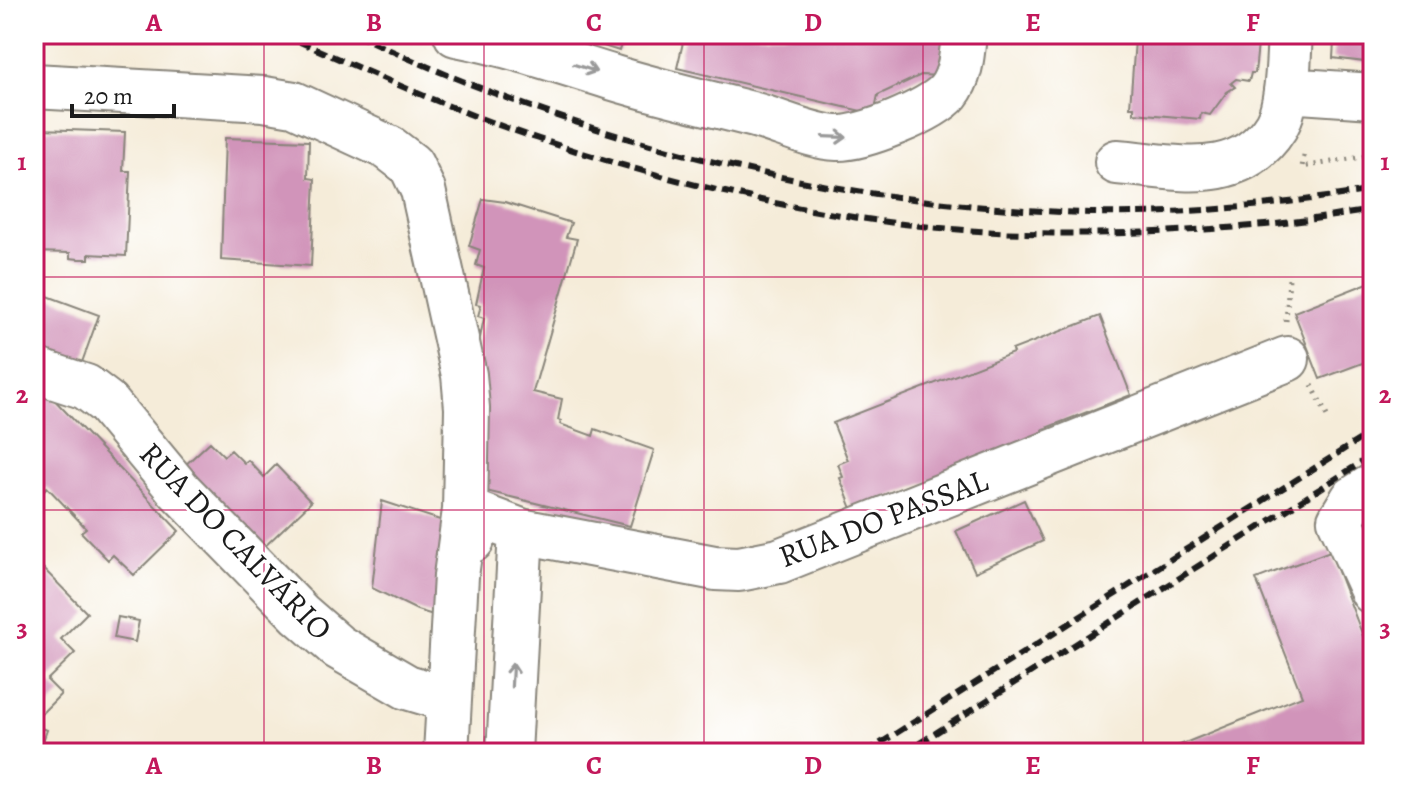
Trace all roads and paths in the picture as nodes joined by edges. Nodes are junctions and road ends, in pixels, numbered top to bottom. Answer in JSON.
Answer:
{"nodes":[{"id":1,"x":456,"y":34,"type":"edge"},
{"id":2,"x":964,"y":34,"type":"edge"},
{"id":3,"x":1290,"y":34,"type":"edge"},
{"id":4,"x":34,"y":86,"type":"edge"},
{"id":5,"x":1286,"y":90,"type":"junction"},
{"id":6,"x":1373,"y":96,"type":"edge"},
{"id":7,"x":1305,"y":148,"type":"dead end"},
{"id":8,"x":1373,"y":155,"type":"edge"},
{"id":9,"x":1117,"y":162,"type":"dead end"},
{"id":10,"x":1287,"y":359,"type":"dead end"},
{"id":11,"x":34,"y":370,"type":"edge"},
{"id":12,"x":1373,"y":486,"type":"edge"},
{"id":13,"x":465,"y":510,"type":"junction"},
{"id":14,"x":521,"y":531,"type":"junction"},
{"id":15,"x":1373,"y":592,"type":"edge"},
{"id":16,"x":447,"y":699,"type":"junction"},
{"id":17,"x":446,"y":753,"type":"edge"},
{"id":18,"x":474,"y":753,"type":"edge"},
{"id":19,"x":509,"y":753,"type":"edge"}],
"edges":[{"from":1,"to":2,"type":"street","one_way":true},
{"from":3,"to":5,"type":"street"},
{"from":4,"to":13,"type":"street"},
{"from":5,"to":6,"type":"street"},
{"from":5,"to":9,"type":"street"},
{"from":7,"to":8,"type":"path"},
{"from":10,"to":14,"type":"street","name":"RUA DO PASSAL"},
{"from":11,"to":16,"type":"street","name":"RUA DO CALVÁRIO"},
{"from":12,"to":15,"type":"street"},
{"from":13,"to":14,"type":"street","name":"RUA DO PASSAL"},
{"from":13,"to":16,"type":"street"},
{"from":13,"to":18,"type":"street"},
{"from":19,"to":14,"type":"street","one_way":true},
{"from":16,"to":17,"type":"street"}]}
